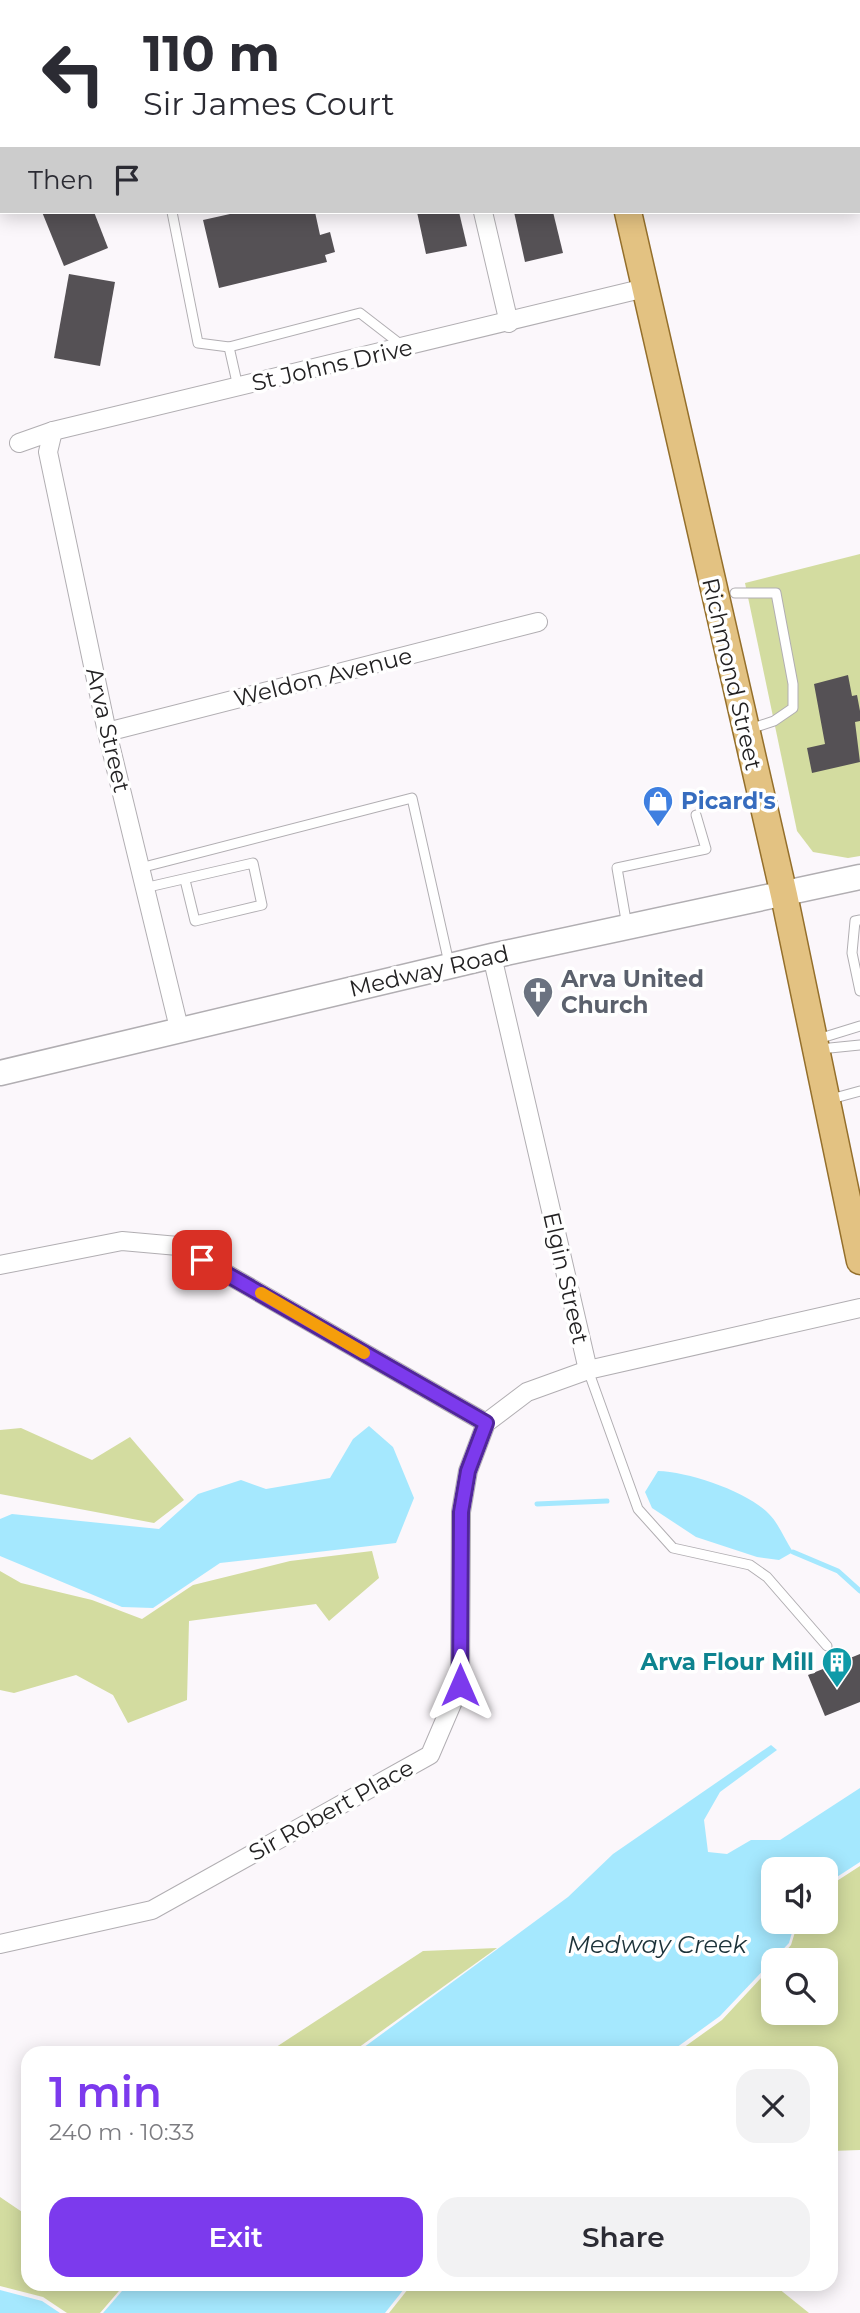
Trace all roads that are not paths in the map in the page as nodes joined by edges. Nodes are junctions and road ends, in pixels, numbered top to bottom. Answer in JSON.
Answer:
{"nodes":[{"id":1,"x":172,"y":214,"type":"edge"},
{"id":2,"x":483,"y":214,"type":"edge"},
{"id":3,"x":628,"y":214,"type":"edge"},
{"id":4,"x":645,"y":288,"type":"junction"},
{"id":5,"x":509,"y":323,"type":"junction"},
{"id":6,"x":229,"y":347,"type":"junction"},
{"id":7,"x":406,"y":348,"type":"junction"},
{"id":8,"x":238,"y":387,"type":"junction"},
{"id":9,"x":53,"y":431,"type":"junction"},
{"id":10,"x":19,"y":443,"type":"dead end"},
{"id":11,"x":735,"y":593,"type":"dead end"},
{"id":12,"x":538,"y":622,"type":"dead end"},
{"id":13,"x":745,"y":731,"type":"junction"},
{"id":14,"x":107,"y":732,"type":"junction"},
{"id":15,"x":696,"y":815,"type":"dead end"},
{"id":16,"x":139,"y":869,"type":"junction"},
{"id":17,"x":860,"y":877,"type":"edge"},
{"id":18,"x":185,"y":880,"type":"junction"},
{"id":19,"x":144,"y":888,"type":"junction"},
{"id":20,"x":784,"y":895,"type":"junction"},
{"id":21,"x":860,"y":920,"type":"edge"},
{"id":22,"x":628,"y":928,"type":"junction"},
{"id":23,"x":492,"y":956,"type":"junction"},
{"id":24,"x":450,"y":965,"type":"junction"},
{"id":25,"x":860,"y":992,"type":"edge"},
{"id":26,"x":860,"y":1026,"type":"edge"},
{"id":27,"x":180,"y":1028,"type":"junction"},
{"id":28,"x":814,"y":1045,"type":"junction"},
{"id":29,"x":860,"y":1045,"type":"edge"},
{"id":30,"x":0,"y":1073,"type":"edge"},
{"id":31,"x":860,"y":1091,"type":"edge"},
{"id":32,"x":825,"y":1100,"type":"junction"},
{"id":33,"x":860,"y":1261,"type":"edge"},
{"id":34,"x":0,"y":1265,"type":"edge"},
{"id":35,"x":860,"y":1308,"type":"edge"},
{"id":36,"x":588,"y":1370,"type":"junction"},
{"id":37,"x":486,"y":1423,"type":"junction"},
{"id":38,"x":827,"y":1646,"type":"dead end"},
{"id":39,"x":0,"y":1944,"type":"edge"}],
"edges":[{"from":1,"to":6,"type":"lane"},
{"from":2,"to":5,"type":"street"},
{"from":3,"to":4,"type":"main road","name":"Richmond Street"},
{"from":4,"to":5,"type":"street","name":"St Johns Drive"},
{"from":4,"to":13,"type":"main road","name":"Richmond Street"},
{"from":5,"to":7,"type":"street","name":"St Johns Drive"},
{"from":6,"to":7,"type":"lane"},
{"from":6,"to":8,"type":"lane"},
{"from":7,"to":8,"type":"street","name":"St Johns Drive"},
{"from":8,"to":9,"type":"street","name":"St Johns Drive"},
{"from":9,"to":10,"type":"street","name":"St Johns Drive"},
{"from":9,"to":14,"type":"street","name":"Arva Street"},
{"from":11,"to":13,"type":"lane"},
{"from":12,"to":14,"type":"street","name":"Weldon Avenue"},
{"from":13,"to":20,"type":"main road","name":"Richmond Street"},
{"from":14,"to":16,"type":"street","name":"Arva Street"},
{"from":15,"to":22,"type":"lane"},
{"from":16,"to":19,"type":"street","name":"Arva Street"},
{"from":16,"to":24,"type":"lane"},
{"from":17,"to":20,"type":"main road","name":"Medway Road"},
{"from":18,"to":18,"type":"lane"},
{"from":18,"to":19,"type":"lane"},
{"from":19,"to":27,"type":"street","name":"Arva Street"},
{"from":20,"to":22,"type":"main road","name":"Medway Road"},
{"from":20,"to":28,"type":"main road","name":"Richmond Street"},
{"from":21,"to":25,"type":"lane"},
{"from":22,"to":23,"type":"main road","name":"Medway Road"},
{"from":23,"to":24,"type":"main road","name":"Medway Road"},
{"from":23,"to":36,"type":"street","name":"Elgin Street"},
{"from":24,"to":27,"type":"main road","name":"Medway Road"},
{"from":26,"to":28,"type":"lane"},
{"from":27,"to":30,"type":"main road","name":"Medway Road"},
{"from":28,"to":29,"type":"lane"},
{"from":28,"to":32,"type":"main road","name":"Richmond Street"},
{"from":31,"to":32,"type":"lane"},
{"from":32,"to":33,"type":"main road","name":"Richmond Street"},
{"from":34,"to":37,"type":"street"},
{"from":35,"to":36,"type":"street","name":"Elgin Street"},
{"from":36,"to":37,"type":"street"},
{"from":36,"to":38,"type":"lane"},
{"from":37,"to":39,"type":"street","name":"Sir Robert Place"}]}
